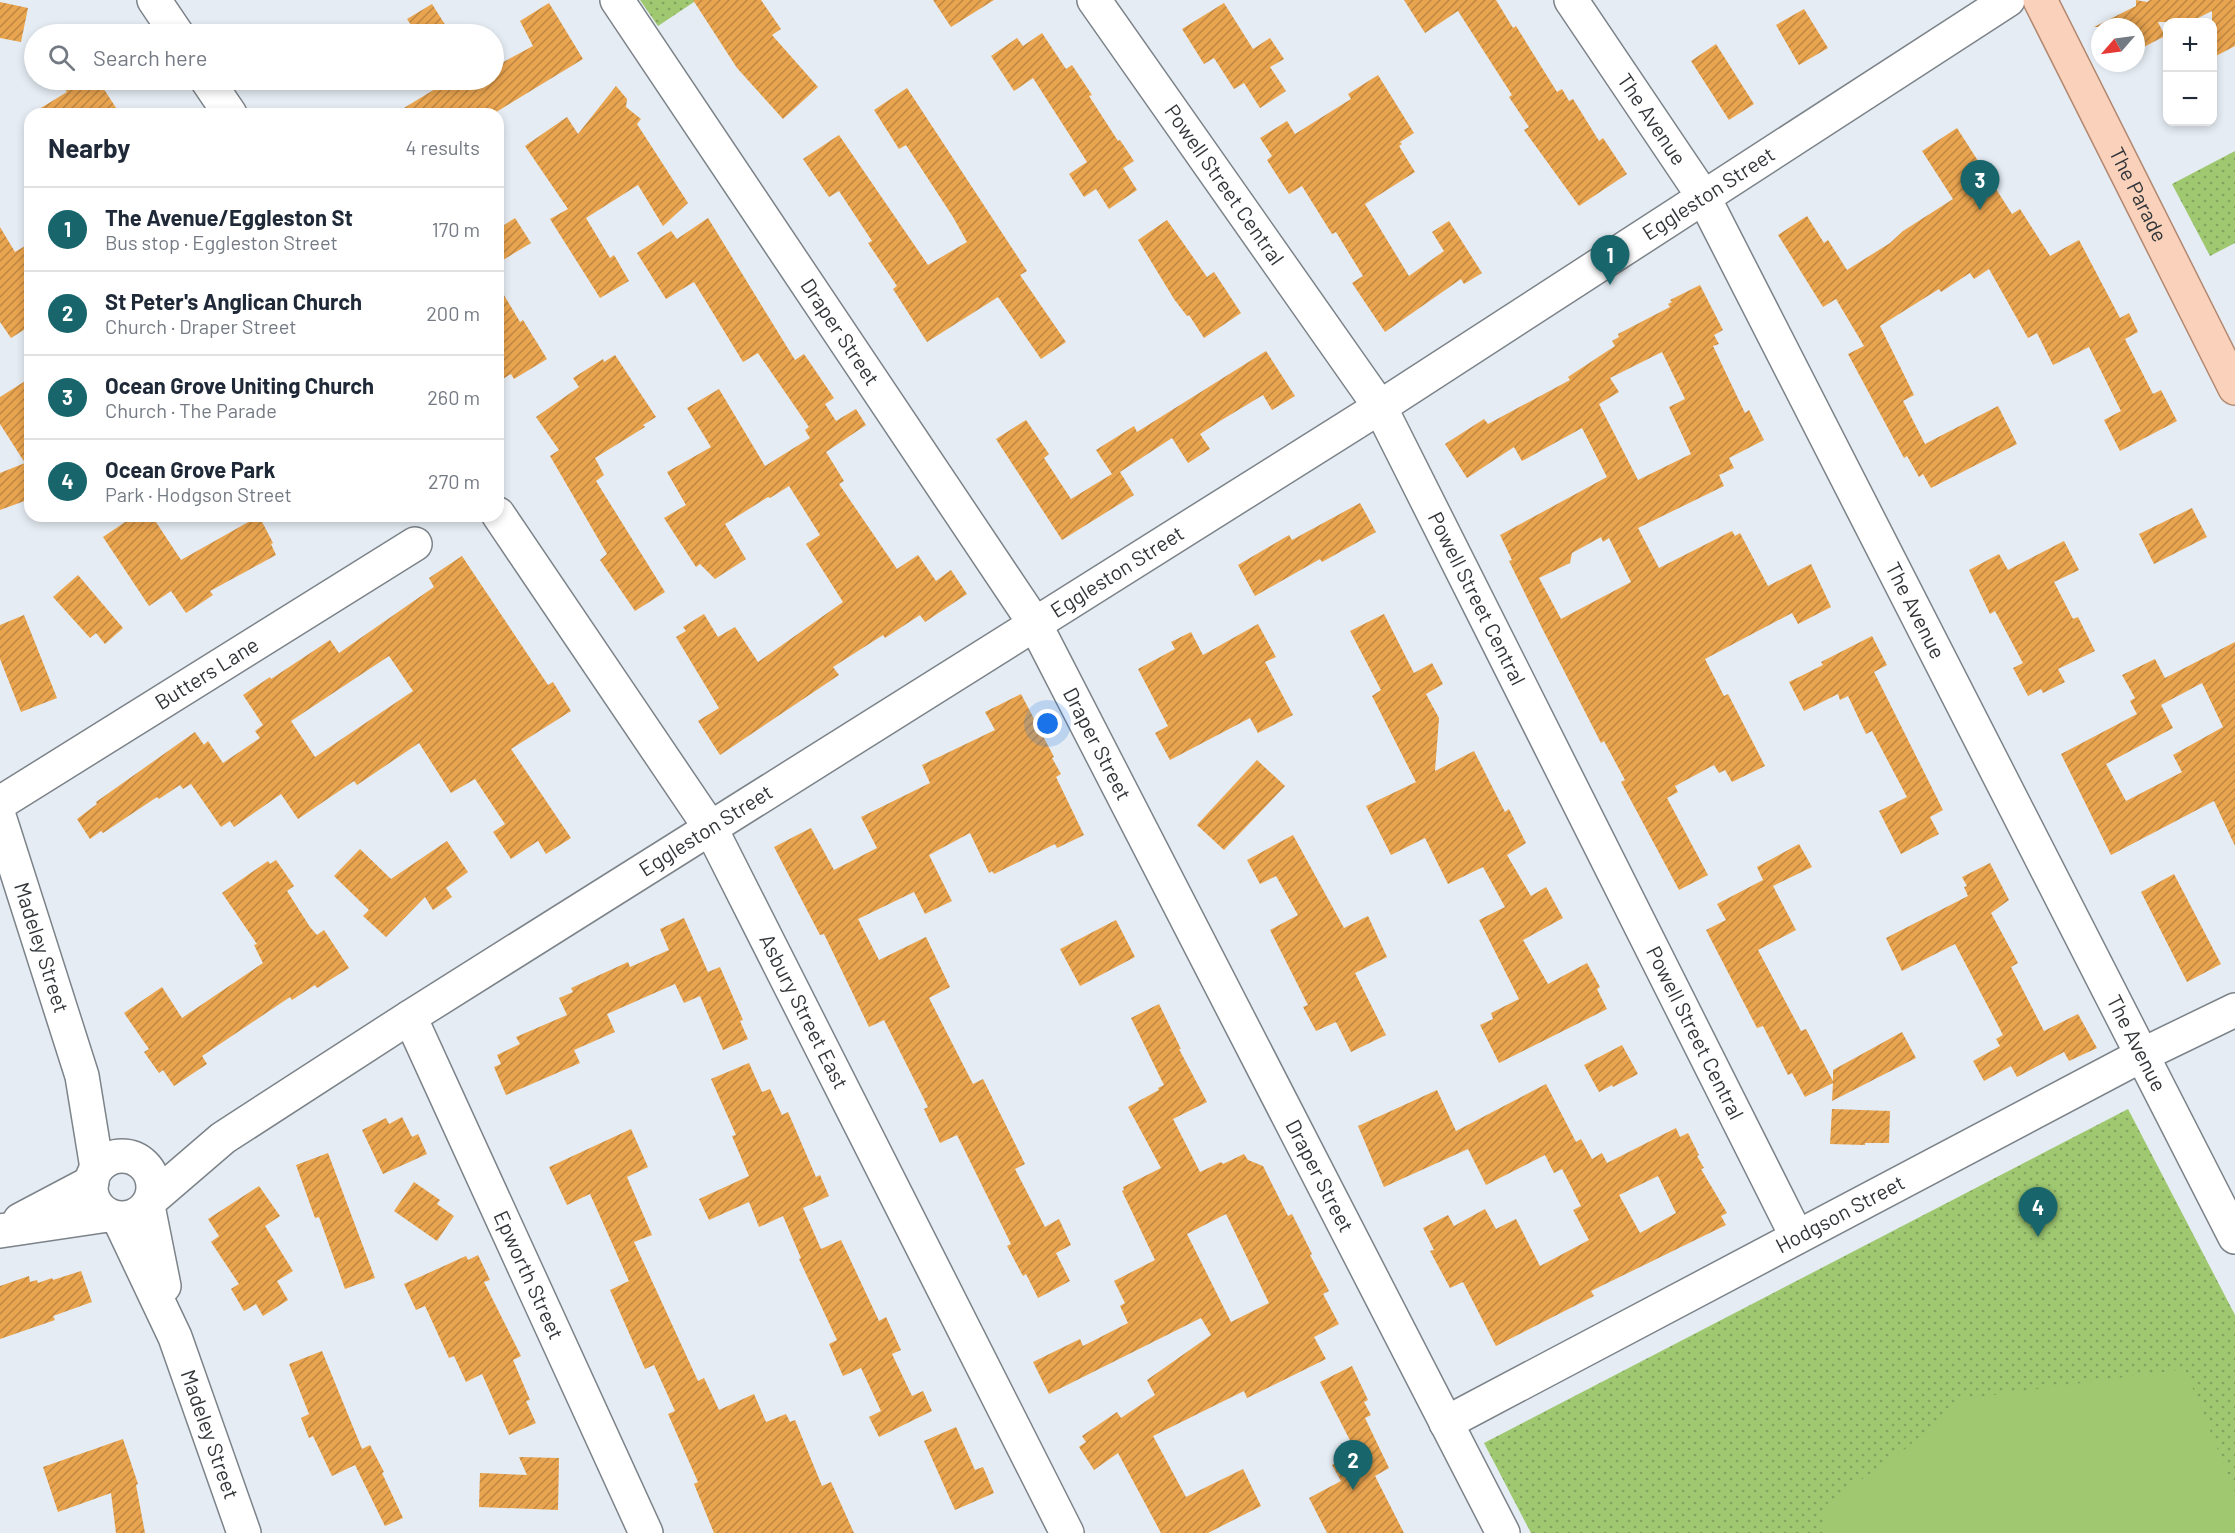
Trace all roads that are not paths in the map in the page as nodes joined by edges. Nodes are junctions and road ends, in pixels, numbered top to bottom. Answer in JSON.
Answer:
{"nodes":[{"id":1,"x":154,"y":0,"type":"edge"},
{"id":2,"x":617,"y":0,"type":"edge"},
{"id":3,"x":1095,"y":0,"type":"edge"},
{"id":4,"x":1571,"y":0,"type":"edge"},
{"id":5,"x":2008,"y":0,"type":"edge"},
{"id":6,"x":2040,"y":0,"type":"edge"},
{"id":7,"x":170,"y":24,"type":"edge"},
{"id":8,"x":214,"y":90,"type":"edge"},
{"id":9,"x":226,"y":108,"type":"edge"},
{"id":10,"x":1703,"y":196,"type":"junction"},
{"id":11,"x":2235,"y":388,"type":"edge"},
{"id":12,"x":1380,"y":407,"type":"junction"},
{"id":13,"x":503,"y":522,"type":"edge"},
{"id":14,"x":415,"y":544,"type":"dead end"},
{"id":15,"x":1035,"y":624,"type":"junction"},
{"id":16,"x":0,"y":803,"type":"edge"},
{"id":17,"x":0,"y":819,"type":"edge"},
{"id":18,"x":711,"y":830,"type":"junction"},
{"id":19,"x":2235,"y":1010,"type":"edge"},
{"id":20,"x":410,"y":1017,"type":"junction"},
{"id":21,"x":2142,"y":1055,"type":"junction"},
{"id":22,"x":82,"y":1076,"type":"junction"},
{"id":23,"x":224,"y":1138,"type":"junction"},
{"id":24,"x":137,"y":1160,"type":"junction"},
{"id":25,"x":94,"y":1175,"type":"junction"},
{"id":26,"x":132,"y":1210,"type":"junction"},
{"id":27,"x":0,"y":1231,"type":"edge"},
{"id":28,"x":1797,"y":1237,"type":"junction"},
{"id":29,"x":2235,"y":1237,"type":"edge"},
{"id":30,"x":1446,"y":1423,"type":"junction"},
{"id":31,"x":244,"y":1533,"type":"edge"},
{"id":32,"x":646,"y":1533,"type":"edge"},
{"id":33,"x":1066,"y":1533,"type":"edge"},
{"id":34,"x":1503,"y":1533,"type":"edge"}],
"edges":[{"from":1,"to":7,"type":"street"},
{"from":2,"to":15,"type":"street","name":"Draper Street"},
{"from":3,"to":12,"type":"street","name":"Powell Street Central"},
{"from":4,"to":10,"type":"street","name":"The Avenue"},
{"from":5,"to":10,"type":"street","name":"Eggleston Street"},
{"from":6,"to":11,"type":"main road","name":"The Parade"},
{"from":8,"to":9,"type":"street"},
{"from":10,"to":12,"type":"street","name":"Eggleston Street"},
{"from":10,"to":21,"type":"street","name":"The Avenue"},
{"from":12,"to":15,"type":"street","name":"Eggleston Street"},
{"from":12,"to":28,"type":"street","name":"Powell Street Central"},
{"from":13,"to":18,"type":"street","name":"Asbury Street East"},
{"from":14,"to":16,"type":"street","name":"Butters Lane"},
{"from":15,"to":18,"type":"street","name":"Eggleston Street"},
{"from":15,"to":30,"type":"street","name":"Draper Street"},
{"from":17,"to":22,"type":"street","name":"Madeley Street"},
{"from":18,"to":20,"type":"street","name":"Eggleston Street"},
{"from":18,"to":33,"type":"street","name":"Asbury Street East"},
{"from":19,"to":21,"type":"street","name":"Hodgson Street"},
{"from":20,"to":23,"type":"street","name":"Eggleston Street"},
{"from":20,"to":32,"type":"street","name":"Epworth Street"},
{"from":21,"to":28,"type":"street","name":"Hodgson Street"},
{"from":21,"to":29,"type":"street","name":"The Avenue"},
{"from":22,"to":24,"type":"street","name":"Madeley Street"},
{"from":22,"to":25,"type":"street","name":"Madeley Street"},
{"from":23,"to":24,"type":"street","name":"Eggleston Street"},
{"from":23,"to":26,"type":"street","name":"Eggleston Street"},
{"from":24,"to":25,"type":"street"},
{"from":24,"to":26,"type":"street"},
{"from":25,"to":26,"type":"street"},
{"from":25,"to":27,"type":"street"},
{"from":26,"to":27,"type":"street"},
{"from":26,"to":31,"type":"street","name":"Madeley Street"},
{"from":28,"to":30,"type":"street","name":"Hodgson Street"},
{"from":30,"to":34,"type":"street","name":"Draper Street"}]}
